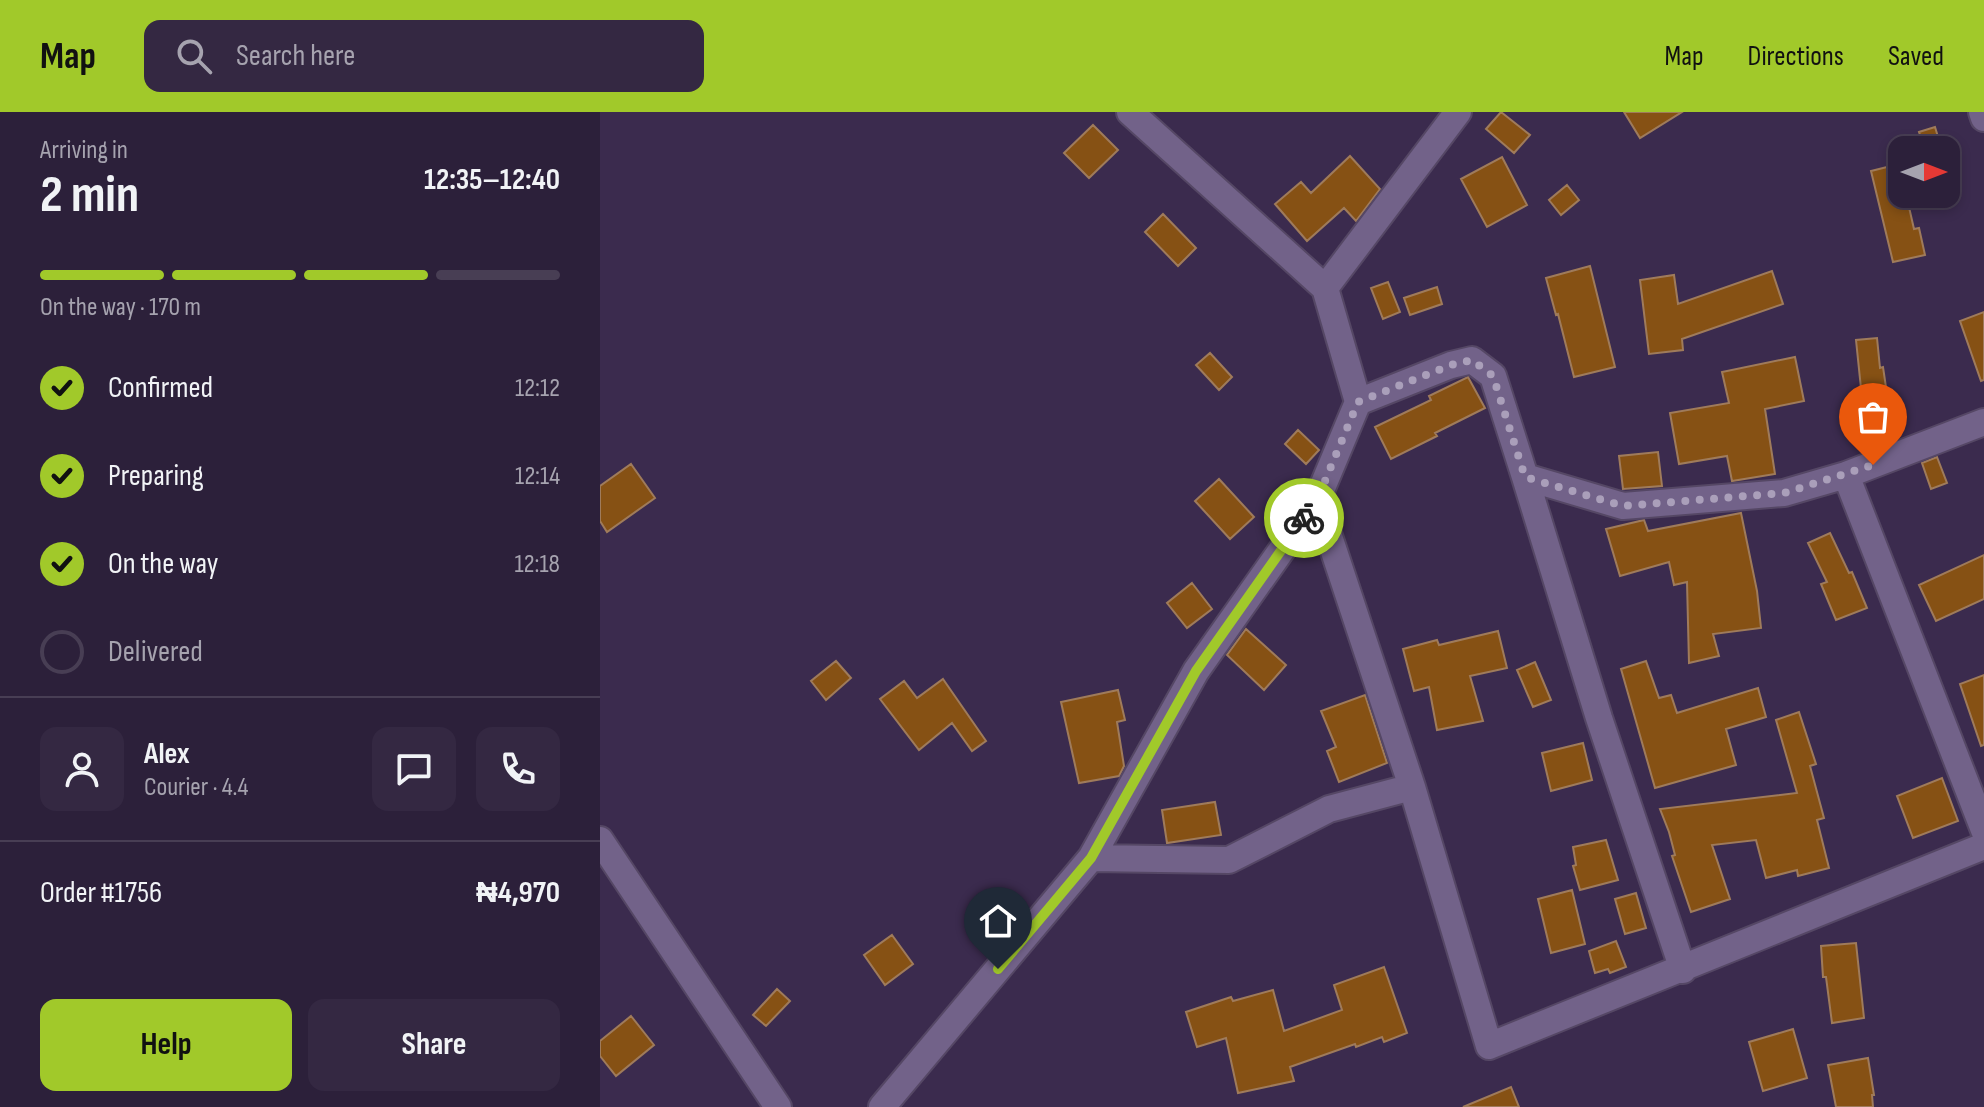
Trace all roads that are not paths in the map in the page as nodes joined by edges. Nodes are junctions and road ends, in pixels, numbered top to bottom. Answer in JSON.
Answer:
{"nodes":[{"id":1,"x":1130,"y":112,"type":"edge"},
{"id":2,"x":1458,"y":112,"type":"edge"},
{"id":3,"x":1982,"y":112,"type":"edge"},
{"id":4,"x":1984,"y":118,"type":"edge"},
{"id":5,"x":1325,"y":288,"type":"junction"},
{"id":6,"x":1358,"y":402,"type":"junction"},
{"id":7,"x":1984,"y":422,"type":"edge"},
{"id":8,"x":1846,"y":475,"type":"junction"},
{"id":9,"x":1525,"y":477,"type":"junction"},
{"id":10,"x":1317,"y":500,"type":"junction"},
{"id":11,"x":1412,"y":787,"type":"junction"},
{"id":12,"x":1984,"y":830,"type":"edge"},
{"id":13,"x":600,"y":840,"type":"edge"},
{"id":14,"x":1984,"y":846,"type":"edge"},
{"id":15,"x":1091,"y":858,"type":"junction"},
{"id":16,"x":1683,"y":970,"type":"junction"},
{"id":17,"x":778,"y":1107,"type":"edge"},
{"id":18,"x":882,"y":1107,"type":"edge"}],
"edges":[{"from":1,"to":5,"type":"street"},
{"from":2,"to":5,"type":"street"},
{"from":3,"to":4,"type":"street"},
{"from":5,"to":6,"type":"street"},
{"from":6,"to":9,"type":"street"},
{"from":6,"to":10,"type":"street"},
{"from":7,"to":8,"type":"street"},
{"from":8,"to":9,"type":"street"},
{"from":8,"to":12,"type":"street"},
{"from":9,"to":16,"type":"street"},
{"from":10,"to":11,"type":"street"},
{"from":10,"to":15,"type":"street"},
{"from":11,"to":15,"type":"street"},
{"from":11,"to":16,"type":"street"},
{"from":13,"to":17,"type":"street"},
{"from":14,"to":16,"type":"street"},
{"from":15,"to":18,"type":"street"}]}
